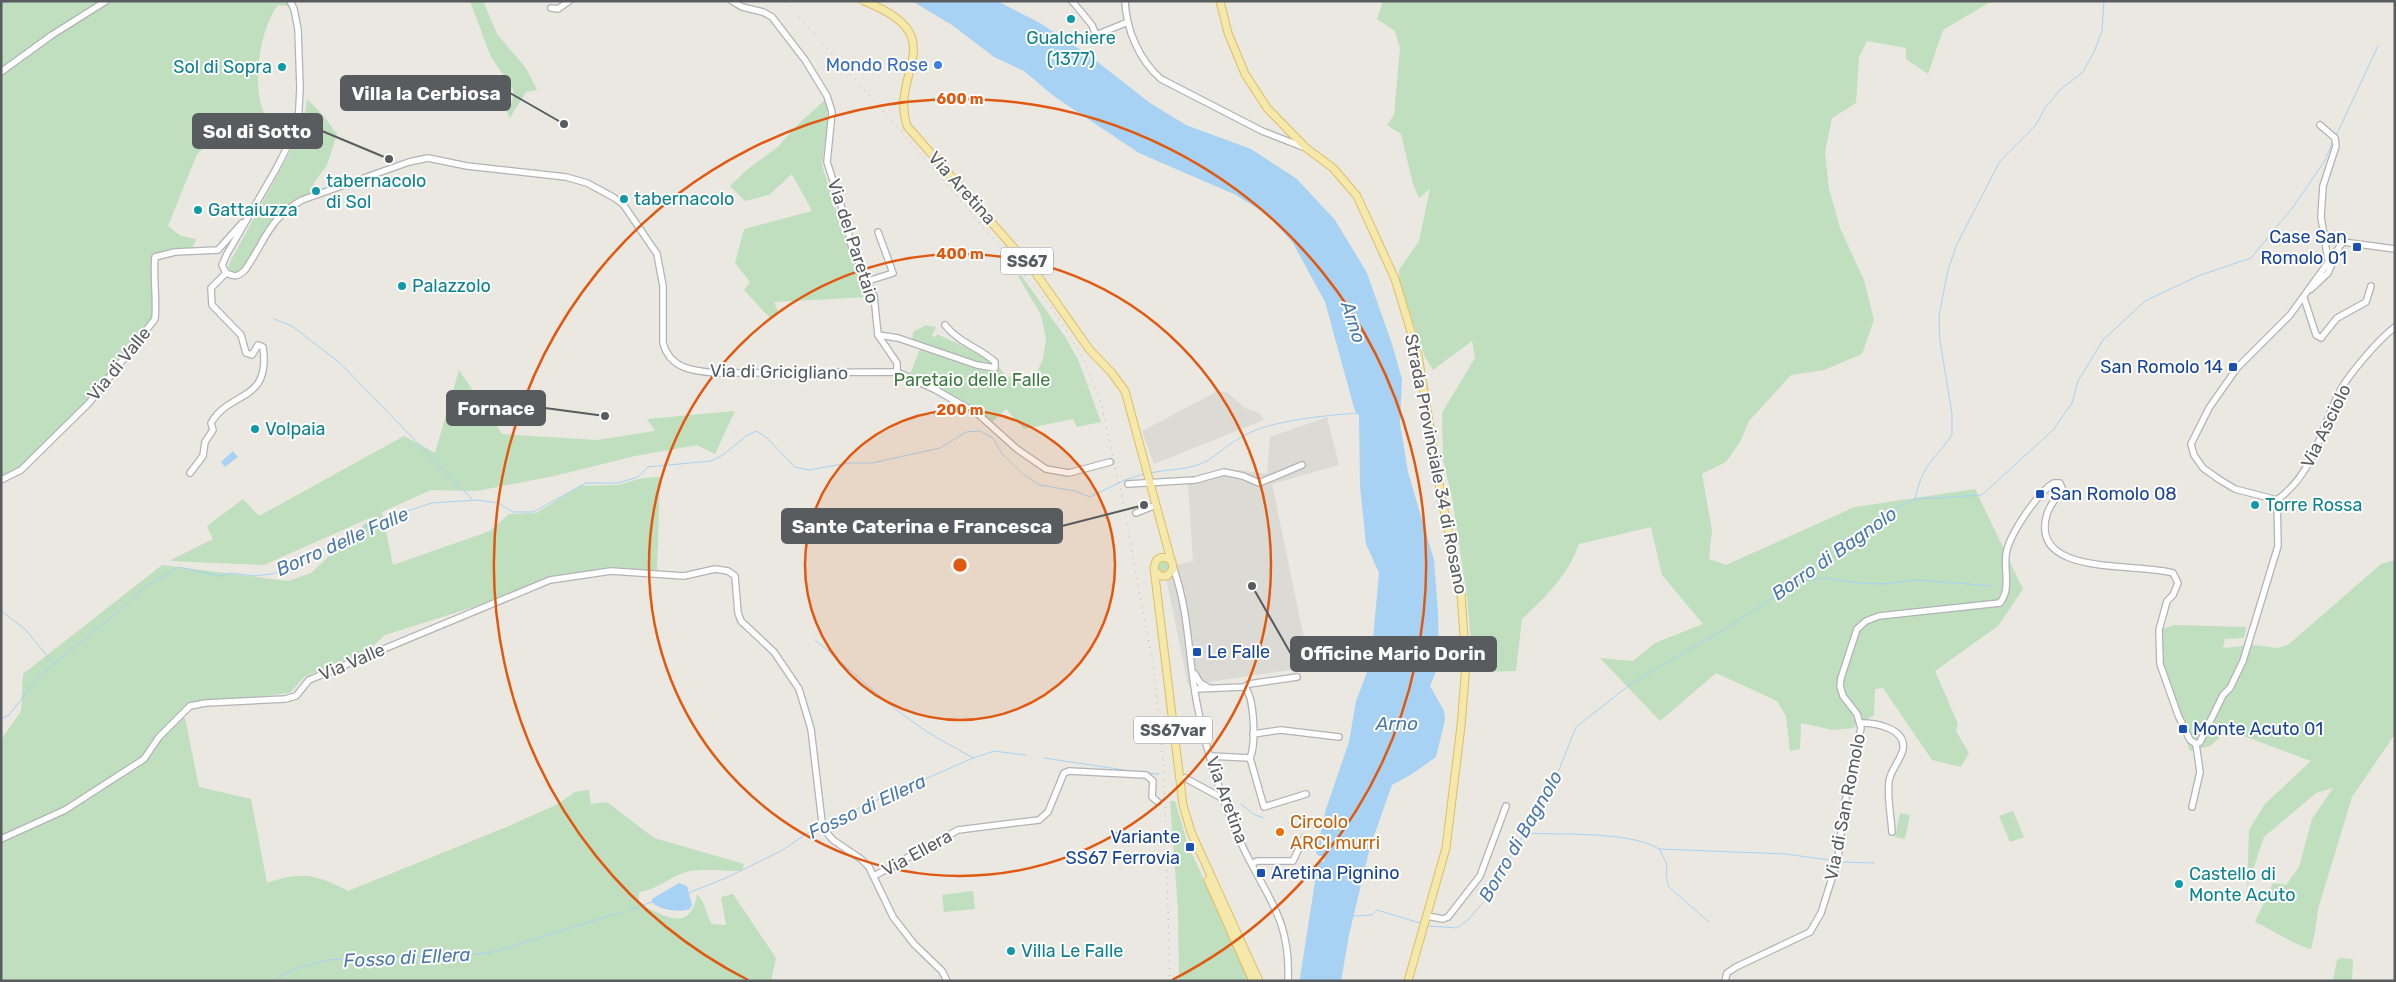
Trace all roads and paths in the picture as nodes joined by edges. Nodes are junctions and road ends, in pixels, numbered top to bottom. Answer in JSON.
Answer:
{"nodes":[{"id":1,"x":106,"y":1,"type":"edge"},
{"id":2,"x":290,"y":1,"type":"edge"},
{"id":3,"x":569,"y":1,"type":"edge"},
{"id":4,"x":732,"y":1,"type":"edge"},
{"id":5,"x":864,"y":1,"type":"edge"},
{"id":6,"x":1072,"y":1,"type":"edge"},
{"id":7,"x":1125,"y":1,"type":"edge"},
{"id":8,"x":1220,"y":1,"type":"edge"},
{"id":9,"x":550,"y":8,"type":"dead end"},
{"id":10,"x":1128,"y":22,"type":"junction"},
{"id":11,"x":1,"y":72,"type":"edge"},
{"id":12,"x":2320,"y":125,"type":"dead end"},
{"id":13,"x":1305,"y":147,"type":"junction"},
{"id":14,"x":247,"y":217,"type":"junction"},
{"id":15,"x":878,"y":232,"type":"dead end"},
{"id":16,"x":2338,"y":247,"type":"junction"},
{"id":17,"x":2395,"y":249,"type":"edge"},
{"id":18,"x":2328,"y":261,"type":"junction"},
{"id":19,"x":226,"y":273,"type":"junction"},
{"id":20,"x":868,"y":281,"type":"junction"},
{"id":21,"x":2371,"y":286,"type":"dead end"},
{"id":22,"x":2310,"y":290,"type":"junction"},
{"id":23,"x":2304,"y":298,"type":"junction"},
{"id":24,"x":945,"y":325,"type":"dead end"},
{"id":25,"x":2395,"y":327,"type":"edge"},
{"id":26,"x":878,"y":335,"type":"junction"},
{"id":27,"x":897,"y":372,"type":"junction"},
{"id":28,"x":1110,"y":462,"type":"dead end"},
{"id":29,"x":1302,"y":465,"type":"dead end"},
{"id":30,"x":190,"y":473,"type":"dead end"},
{"id":31,"x":1,"y":480,"type":"edge"},
{"id":32,"x":1147,"y":483,"type":"junction"},
{"id":33,"x":1128,"y":484,"type":"dead end"},
{"id":34,"x":2277,"y":500,"type":"junction"},
{"id":35,"x":1155,"y":501,"type":"junction"},
{"id":36,"x":1136,"y":513,"type":"dead end"},
{"id":37,"x":1166,"y":541,"type":"junction"},
{"id":38,"x":1159,"y":558,"type":"junction"},
{"id":39,"x":1172,"y":563,"type":"junction"},
{"id":40,"x":1155,"y":571,"type":"junction"},
{"id":41,"x":1166,"y":576,"type":"junction"},
{"id":42,"x":1178,"y":582,"type":"junction"},
{"id":43,"x":1156,"y":596,"type":"junction"},
{"id":44,"x":1193,"y":668,"type":"junction"},
{"id":45,"x":1297,"y":677,"type":"dead end"},
{"id":46,"x":1244,"y":687,"type":"junction"},
{"id":47,"x":1209,"y":688,"type":"junction"},
{"id":48,"x":1195,"y":690,"type":"junction"},
{"id":49,"x":1861,"y":723,"type":"junction"},
{"id":50,"x":1254,"y":734,"type":"junction"},
{"id":51,"x":1339,"y":736,"type":"dead end"},
{"id":52,"x":2196,"y":744,"type":"junction"},
{"id":53,"x":1210,"y":756,"type":"junction"},
{"id":54,"x":1250,"y":758,"type":"junction"},
{"id":55,"x":1185,"y":778,"type":"dead end"},
{"id":56,"x":1306,"y":794,"type":"dead end"},
{"id":57,"x":1223,"y":798,"type":"junction"},
{"id":58,"x":1158,"y":802,"type":"dead end"},
{"id":59,"x":1506,"y":806,"type":"dead end"},
{"id":60,"x":2192,"y":807,"type":"dead end"},
{"id":61,"x":1192,"y":832,"type":"junction"},
{"id":62,"x":1892,"y":832,"type":"dead end"},
{"id":63,"x":1304,"y":838,"type":"dead end"},
{"id":64,"x":1,"y":839,"type":"edge"},
{"id":65,"x":1252,"y":864,"type":"junction"},
{"id":66,"x":874,"y":876,"type":"junction"},
{"id":67,"x":1427,"y":916,"type":"junction"},
{"id":68,"x":947,"y":981,"type":"edge"},
{"id":69,"x":1253,"y":981,"type":"edge"},
{"id":70,"x":1259,"y":981,"type":"edge"},
{"id":71,"x":1288,"y":981,"type":"edge"},
{"id":72,"x":1408,"y":981,"type":"edge"},
{"id":73,"x":1726,"y":981,"type":"edge"}],
"edges":[{"from":1,"to":11,"type":"street"},
{"from":2,"to":14,"type":"street"},
{"from":3,"to":9,"type":"street"},
{"from":4,"to":20,"type":"street","name":"Via del Paretaio"},
{"from":5,"to":32,"type":"main road","name":"Via Aretina","number":"SS67"},
{"from":6,"to":10,"type":"street"},
{"from":7,"to":10,"type":"street"},
{"from":8,"to":13,"type":"main road","name":"Strada Provinciale 34 di Rosano"},
{"from":10,"to":13,"type":"street"},
{"from":12,"to":18,"type":"street"},
{"from":13,"to":67,"type":"main road","name":"Strada Provinciale 34 di Rosano"},
{"from":14,"to":19,"type":"street"},
{"from":14,"to":31,"type":"street","name":"Via di Valle"},
{"from":15,"to":20,"type":"street"},
{"from":16,"to":17,"type":"street"},
{"from":16,"to":18,"type":"street"},
{"from":16,"to":22,"type":"street"},
{"from":18,"to":22,"type":"street"},
{"from":19,"to":27,"type":"street","name":"Via di Gricigliano"},
{"from":19,"to":30,"type":"street"},
{"from":20,"to":26,"type":"street","name":"Via del Paretaio"},
{"from":21,"to":23,"type":"street"},
{"from":22,"to":23,"type":"street"},
{"from":23,"to":34,"type":"street"},
{"from":24,"to":26,"type":"street"},
{"from":25,"to":34,"type":"street","name":"Via Asciolo"},
{"from":26,"to":27,"type":"street","name":"Via del Paretaio"},
{"from":27,"to":28,"type":"street","name":"Via di Gricigliano"},
{"from":29,"to":32,"type":"street"},
{"from":32,"to":33,"type":"street"},
{"from":32,"to":35,"type":"main road","name":"Via Aretina","number":"SS67"},
{"from":34,"to":52,"type":"street"},
{"from":35,"to":36,"type":"street"},
{"from":35,"to":37,"type":"main road","name":"Via Aretina","number":"SS67"},
{"from":37,"to":38,"type":"main road"},
{"from":37,"to":39,"type":"main road","name":"Via Aretina","number":"SS67"},
{"from":38,"to":39,"type":"main road"},
{"from":38,"to":40,"type":"main road"},
{"from":39,"to":41,"type":"main road"},
{"from":39,"to":42,"type":"street","name":"Via Aretina"},
{"from":40,"to":41,"type":"main road"},
{"from":40,"to":43,"type":"main road","number":"SS67var"},
{"from":41,"to":42,"type":"street"},
{"from":41,"to":43,"type":"main road","number":"SS67var"},
{"from":42,"to":44,"type":"street","name":"Via Aretina"},
{"from":43,"to":61,"type":"main road","number":"SS67var"},
{"from":44,"to":47,"type":"street"},
{"from":44,"to":48,"type":"street","name":"Via Aretina"},
{"from":45,"to":46,"type":"street"},
{"from":46,"to":47,"type":"street"},
{"from":46,"to":50,"type":"street"},
{"from":47,"to":48,"type":"street"},
{"from":48,"to":53,"type":"street","name":"Via Aretina"},
{"from":49,"to":52,"type":"street","name":"Via di San Romolo"},
{"from":49,"to":62,"type":"street"},
{"from":49,"to":73,"type":"street","name":"Via di San Romolo"},
{"from":50,"to":51,"type":"street"},
{"from":50,"to":54,"type":"street"},
{"from":52,"to":60,"type":"street"},
{"from":53,"to":54,"type":"street"},
{"from":53,"to":57,"type":"street","name":"Via Aretina"},
{"from":54,"to":56,"type":"street"},
{"from":55,"to":57,"type":"street"},
{"from":57,"to":65,"type":"street","name":"Via Aretina"},
{"from":58,"to":66,"type":"street","name":"Via Ellera"},
{"from":59,"to":67,"type":"street"},
{"from":61,"to":69,"type":"main road","number":"SS67var"},
{"from":61,"to":70,"type":"main road","number":"SS67var"},
{"from":63,"to":65,"type":"street"},
{"from":64,"to":66,"type":"street","name":"Via Valle"},
{"from":65,"to":71,"type":"street","name":"Via Aretina"},
{"from":66,"to":68,"type":"street","name":"Via Ellera"},
{"from":67,"to":72,"type":"main road","name":"Strada Provinciale 34 di Rosano"}]}
